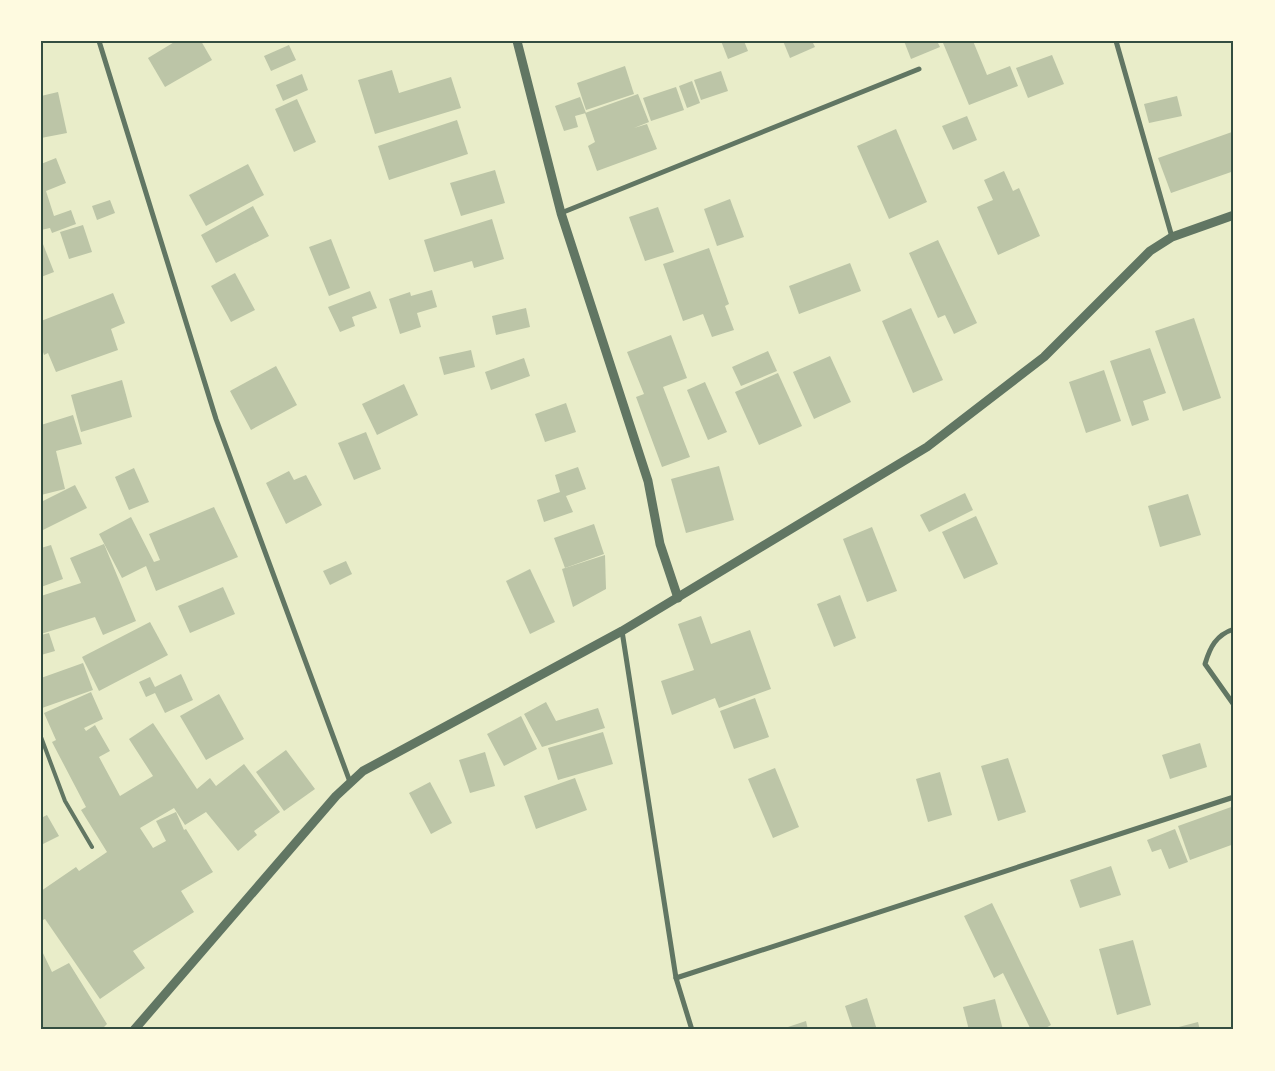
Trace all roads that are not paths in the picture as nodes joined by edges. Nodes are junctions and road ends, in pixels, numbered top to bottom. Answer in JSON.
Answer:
{"nodes":[{"id":1,"x":99,"y":41,"type":"edge"},
{"id":2,"x":517,"y":41,"type":"edge"},
{"id":3,"x":1116,"y":41,"type":"edge"},
{"id":4,"x":918,"y":69,"type":"dead end"},
{"id":5,"x":561,"y":213,"type":"junction"},
{"id":6,"x":1234,"y":215,"type":"edge"},
{"id":7,"x":1172,"y":237,"type":"junction"},
{"id":8,"x":678,"y":598,"type":"junction"},
{"id":9,"x":1234,"y":629,"type":"edge"},
{"id":10,"x":622,"y":631,"type":"junction"},
{"id":11,"x":1234,"y":705,"type":"edge"},
{"id":12,"x":41,"y":736,"type":"edge"},
{"id":13,"x":350,"y":782,"type":"junction"},
{"id":14,"x":1234,"y":798,"type":"edge"},
{"id":15,"x":92,"y":847,"type":"dead end"},
{"id":16,"x":676,"y":978,"type":"junction"},
{"id":17,"x":134,"y":1030,"type":"edge"},
{"id":18,"x":692,"y":1030,"type":"edge"}],
"edges":[{"from":1,"to":13,"type":"street"},
{"from":2,"to":5,"type":"street"},
{"from":3,"to":7,"type":"street"},
{"from":4,"to":5,"type":"street"},
{"from":5,"to":8,"type":"street"},
{"from":6,"to":7,"type":"street"},
{"from":7,"to":8,"type":"street"},
{"from":8,"to":10,"type":"street"},
{"from":9,"to":11,"type":"street"},
{"from":10,"to":13,"type":"street"},
{"from":10,"to":16,"type":"street"},
{"from":12,"to":15,"type":"lane"},
{"from":13,"to":17,"type":"street"},
{"from":14,"to":16,"type":"street"},
{"from":16,"to":18,"type":"street"}]}
